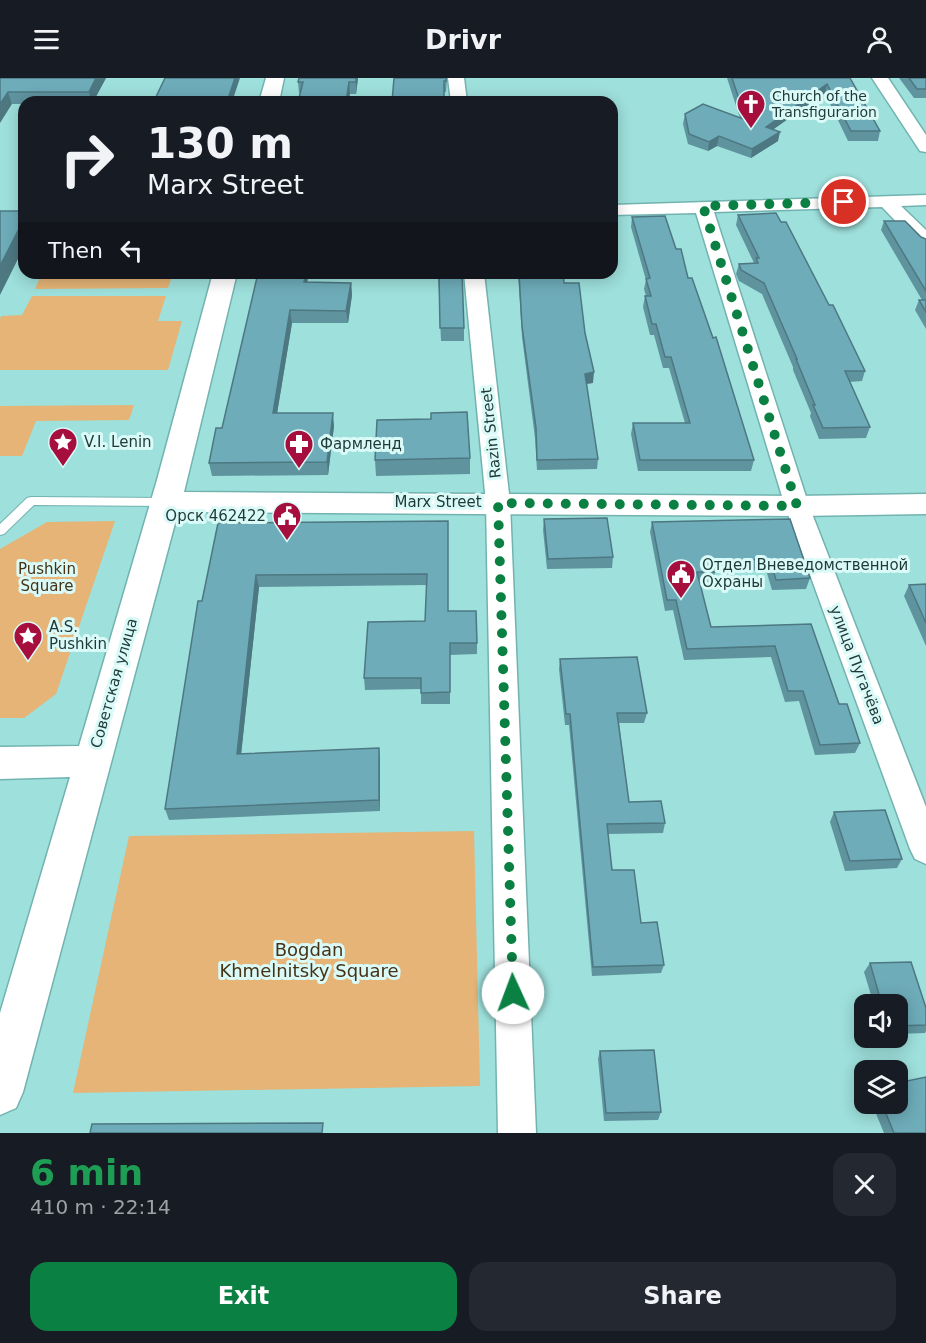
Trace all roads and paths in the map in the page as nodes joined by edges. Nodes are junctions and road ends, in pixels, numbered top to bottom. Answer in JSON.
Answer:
{"nodes":[{"id":1,"x":275,"y":78,"type":"edge"},
{"id":2,"x":456,"y":78,"type":"edge"},
{"id":3,"x":880,"y":78,"type":"edge"},
{"id":4,"x":270,"y":96,"type":"edge"},
{"id":5,"x":458,"y":96,"type":"edge"},
{"id":6,"x":926,"y":147,"type":"edge"},
{"id":7,"x":926,"y":200,"type":"edge"},
{"id":8,"x":888,"y":203,"type":"junction"},
{"id":9,"x":703,"y":206,"type":"junction"},
{"id":10,"x":618,"y":210,"type":"edge"},
{"id":11,"x":926,"y":241,"type":"edge"},
{"id":12,"x":223,"y":279,"type":"edge"},
{"id":13,"x":475,"y":279,"type":"edge"},
{"id":14,"x":166,"y":502,"type":"junction"},
{"id":15,"x":498,"y":503,"type":"junction"},
{"id":16,"x":926,"y":504,"type":"edge"},
{"id":17,"x":797,"y":506,"type":"junction"},
{"id":18,"x":0,"y":531,"type":"edge"},
{"id":19,"x":92,"y":761,"type":"junction"},
{"id":20,"x":0,"y":763,"type":"edge"},
{"id":21,"x":926,"y":849,"type":"edge"},
{"id":22,"x":6,"y":1051,"type":"edge"},
{"id":23,"x":0,"y":1092,"type":"edge"},
{"id":24,"x":517,"y":1133,"type":"edge"}],
"edges":[{"from":1,"to":4,"type":"street"},
{"from":2,"to":5,"type":"street"},
{"from":3,"to":6,"type":"street"},
{"from":7,"to":8,"type":"street"},
{"from":8,"to":9,"type":"street"},
{"from":8,"to":11,"type":"street"},
{"from":9,"to":10,"type":"street"},
{"from":9,"to":17,"type":"street","name":"улица Пугачёва"},
{"from":12,"to":14,"type":"street","name":"Советская улица"},
{"from":13,"to":15,"type":"street","name":"Razin Street"},
{"from":14,"to":15,"type":"street","name":"Marx Street"},
{"from":14,"to":18,"type":"lane"},
{"from":14,"to":19,"type":"street","name":"Советская улица"},
{"from":15,"to":17,"type":"street","name":"Marx Street"},
{"from":15,"to":24,"type":"street","name":"Razin Street"},
{"from":16,"to":17,"type":"street","name":"Marx Street"},
{"from":17,"to":21,"type":"street","name":"улица Пугачёва"},
{"from":19,"to":20,"type":"street"},
{"from":19,"to":22,"type":"street","name":"Советская улица"},
{"from":22,"to":23,"type":"street","name":"Советская улица"}]}
